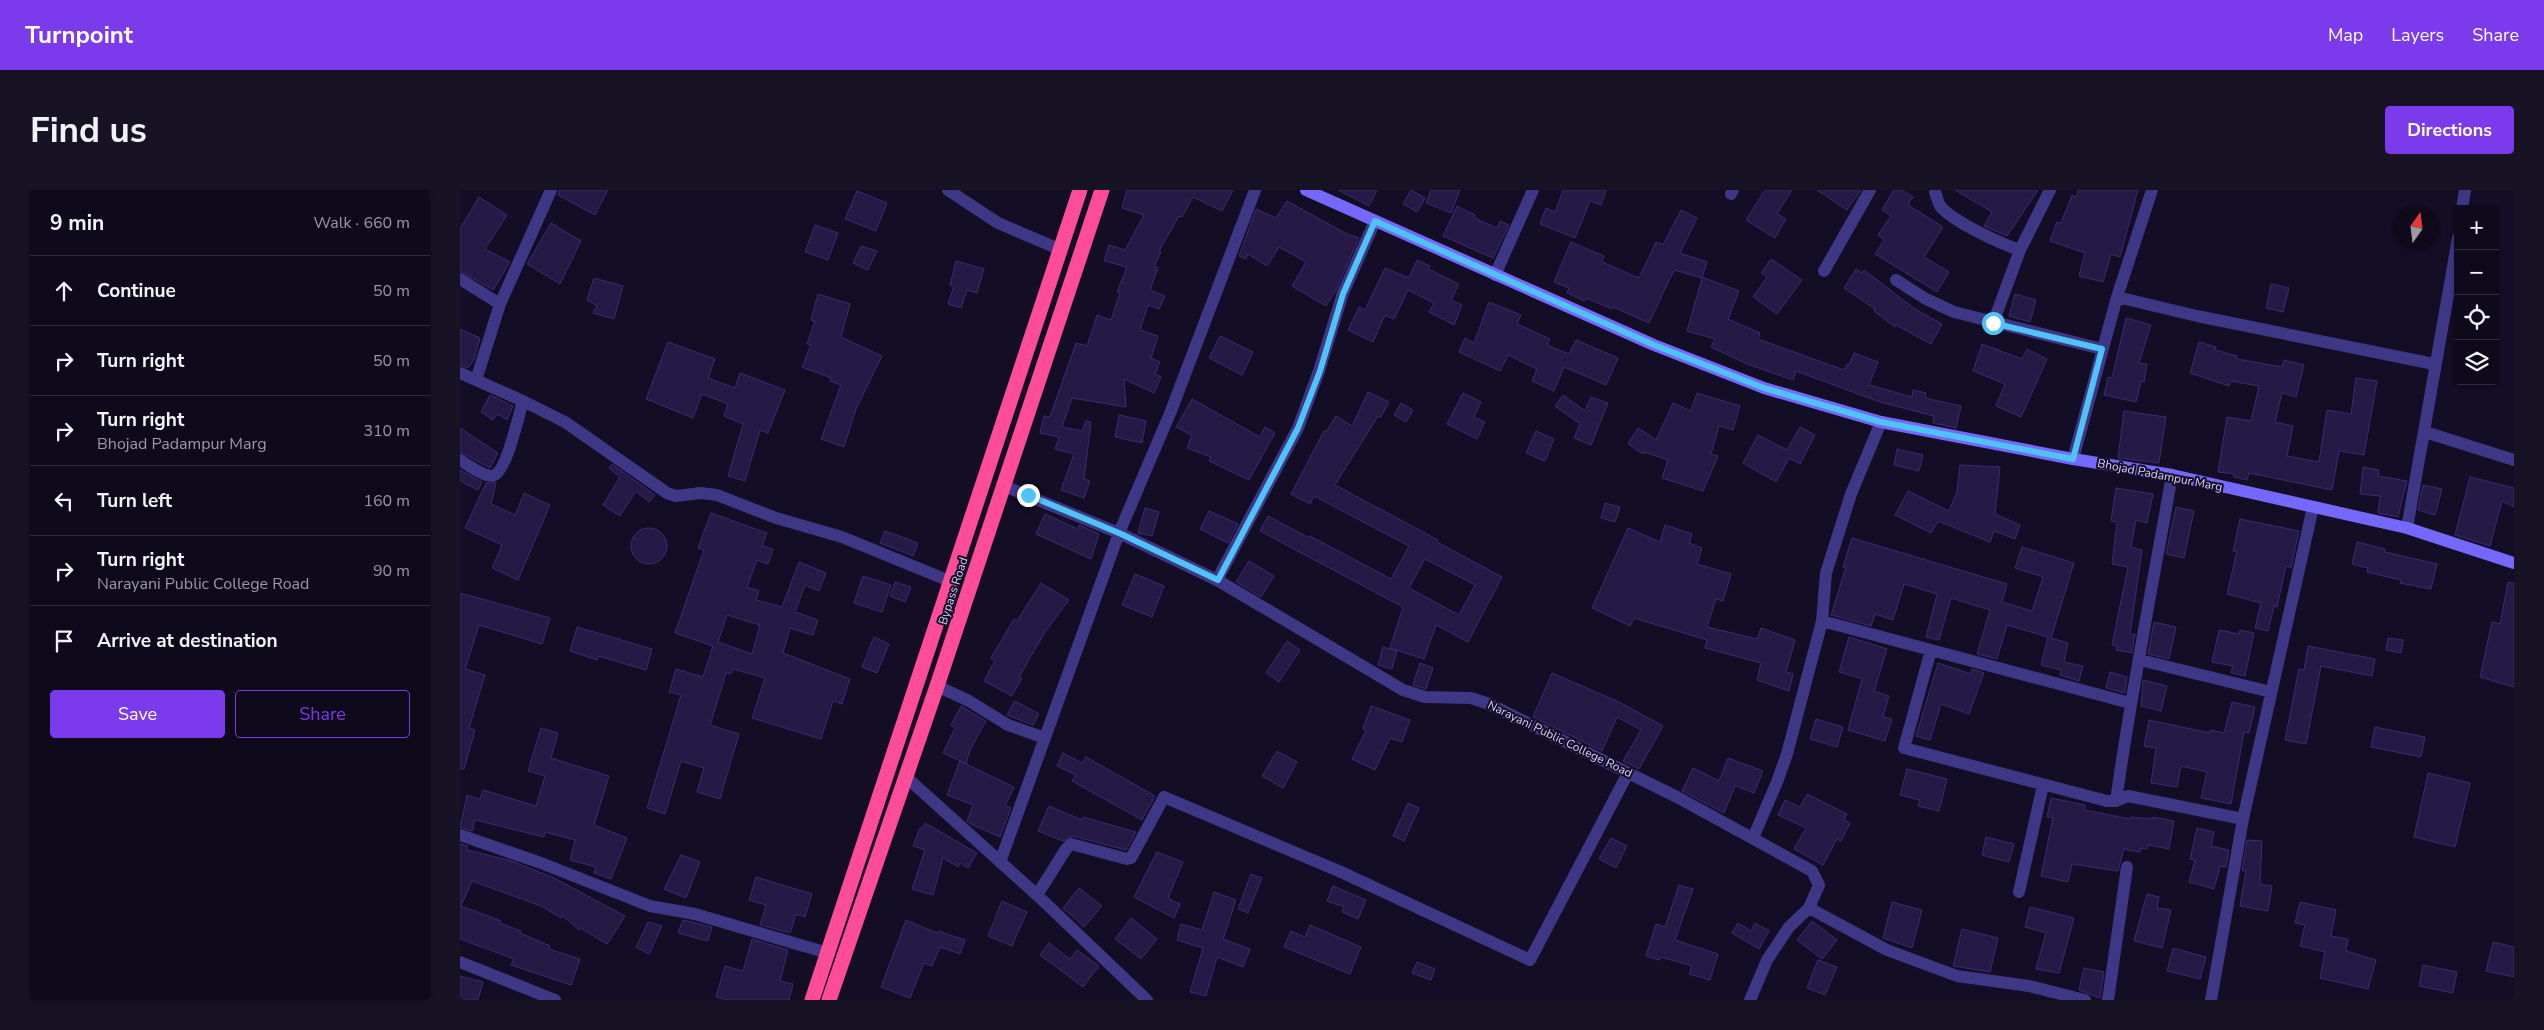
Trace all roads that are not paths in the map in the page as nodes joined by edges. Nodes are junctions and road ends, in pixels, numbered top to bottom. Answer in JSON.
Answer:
{"nodes":[{"id":1,"x":551,"y":190,"type":"edge"},
{"id":2,"x":948,"y":190,"type":"edge"},
{"id":3,"x":1080,"y":190,"type":"edge"},
{"id":4,"x":1102,"y":190,"type":"edge"},
{"id":5,"x":1255,"y":190,"type":"edge"},
{"id":6,"x":1306,"y":190,"type":"edge"},
{"id":7,"x":1533,"y":190,"type":"edge"},
{"id":8,"x":1870,"y":190,"type":"edge"},
{"id":9,"x":2050,"y":190,"type":"edge"},
{"id":10,"x":2152,"y":190,"type":"edge"},
{"id":11,"x":2465,"y":190,"type":"edge"},
{"id":12,"x":1934,"y":191,"type":"edge"},
{"id":13,"x":2463,"y":205,"type":"edge"},
{"id":14,"x":1375,"y":221,"type":"junction"},
{"id":15,"x":1059,"y":250,"type":"junction"},
{"id":16,"x":2020,"y":250,"type":"junction"},
{"id":17,"x":2456,"y":250,"type":"edge"},
{"id":18,"x":1824,"y":271,"type":"dead end"},
{"id":19,"x":1495,"y":276,"type":"junction"},
{"id":20,"x":460,"y":279,"type":"edge"},
{"id":21,"x":1896,"y":280,"type":"dead end"},
{"id":22,"x":2117,"y":297,"type":"junction"},
{"id":23,"x":500,"y":304,"type":"junction"},
{"id":24,"x":1993,"y":323,"type":"junction"},
{"id":25,"x":2102,"y":349,"type":"junction"},
{"id":26,"x":2434,"y":364,"type":"junction"},
{"id":27,"x":460,"y":373,"type":"edge"},
{"id":28,"x":476,"y":380,"type":"junction"},
{"id":29,"x":523,"y":400,"type":"junction"},
{"id":30,"x":1881,"y":422,"type":"junction"},
{"id":31,"x":2425,"y":432,"type":"junction"},
{"id":32,"x":2073,"y":459,"type":"junction"},
{"id":33,"x":460,"y":460,"type":"edge"},
{"id":34,"x":2514,"y":460,"type":"edge"},
{"id":35,"x":2172,"y":475,"type":"junction"},
{"id":36,"x":1004,"y":486,"type":"junction"},
{"id":37,"x":2314,"y":507,"type":"junction"},
{"id":38,"x":2407,"y":528,"type":"junction"},
{"id":39,"x":1119,"y":533,"type":"junction"},
{"id":40,"x":2514,"y":564,"type":"edge"},
{"id":41,"x":1218,"y":580,"type":"junction"},
{"id":42,"x":952,"y":582,"type":"junction"},
{"id":43,"x":1822,"y":621,"type":"junction"},
{"id":44,"x":1931,"y":650,"type":"junction"},
{"id":45,"x":2140,"y":660,"type":"junction"},
{"id":46,"x":937,"y":686,"type":"junction"},
{"id":47,"x":2271,"y":692,"type":"junction"},
{"id":48,"x":2130,"y":703,"type":"junction"},
{"id":49,"x":1045,"y":738,"type":"junction"},
{"id":50,"x":1628,"y":773,"type":"junction"},
{"id":51,"x":904,"y":776,"type":"junction"},
{"id":52,"x":2043,"y":785,"type":"junction"},
{"id":53,"x":2116,"y":801,"type":"junction"},
{"id":54,"x":2243,"y":818,"type":"junction"},
{"id":55,"x":460,"y":835,"type":"edge"},
{"id":56,"x":1753,"y":838,"type":"junction"},
{"id":57,"x":1000,"y":862,"type":"junction"},
{"id":58,"x":2127,"y":867,"type":"dead end"},
{"id":59,"x":2019,"y":892,"type":"dead end"},
{"id":60,"x":1037,"y":895,"type":"junction"},
{"id":61,"x":1809,"y":908,"type":"junction"},
{"id":62,"x":828,"y":953,"type":"junction"},
{"id":63,"x":460,"y":962,"type":"edge"},
{"id":64,"x":555,"y":1000,"type":"edge"},
{"id":65,"x":812,"y":1000,"type":"edge"},
{"id":66,"x":829,"y":1000,"type":"edge"},
{"id":67,"x":1148,"y":1000,"type":"edge"},
{"id":68,"x":1750,"y":1000,"type":"edge"},
{"id":69,"x":2085,"y":1000,"type":"edge"},
{"id":70,"x":2108,"y":1000,"type":"edge"},
{"id":71,"x":2210,"y":1000,"type":"edge"}],
"edges":[{"from":1,"to":23,"type":"street"},
{"from":2,"to":15,"type":"street"},
{"from":3,"to":15,"type":"highway","name":"Bypass Road"},
{"from":4,"to":36,"type":"highway","name":"Bypass Road"},
{"from":5,"to":39,"type":"street"},
{"from":6,"to":14,"type":"street","name":"Bhojad Padampur Marg"},
{"from":7,"to":19,"type":"street"},
{"from":8,"to":18,"type":"street"},
{"from":9,"to":16,"type":"street"},
{"from":10,"to":22,"type":"street"},
{"from":11,"to":13,"type":"street"},
{"from":12,"to":16,"type":"street"},
{"from":14,"to":19,"type":"street","name":"Bhojad Padampur Marg"},
{"from":14,"to":41,"type":"street"},
{"from":15,"to":42,"type":"highway","name":"Bypass Road"},
{"from":16,"to":24,"type":"street"},
{"from":17,"to":26,"type":"street"},
{"from":19,"to":30,"type":"street","name":"Bhojad Padampur Marg"},
{"from":20,"to":23,"type":"street"},
{"from":21,"to":24,"type":"street"},
{"from":22,"to":25,"type":"street"},
{"from":22,"to":26,"type":"street"},
{"from":23,"to":28,"type":"street"},
{"from":24,"to":25,"type":"street"},
{"from":25,"to":32,"type":"street"},
{"from":26,"to":31,"type":"street"},
{"from":27,"to":28,"type":"street"},
{"from":28,"to":29,"type":"street"},
{"from":29,"to":33,"type":"street"},
{"from":29,"to":42,"type":"street"},
{"from":30,"to":32,"type":"street","name":"Bhojad Padampur Marg"},
{"from":30,"to":43,"type":"street"},
{"from":31,"to":34,"type":"street"},
{"from":31,"to":38,"type":"street"},
{"from":32,"to":35,"type":"street","name":"Bhojad Padampur Marg"},
{"from":35,"to":37,"type":"street","name":"Bhojad Padampur Marg"},
{"from":35,"to":45,"type":"street"},
{"from":36,"to":39,"type":"street","name":"Narayani Public College Road"},
{"from":36,"to":46,"type":"highway","name":"Bypass Road"},
{"from":37,"to":38,"type":"street","name":"Bhojad Padampur Marg"},
{"from":37,"to":47,"type":"street"},
{"from":38,"to":40,"type":"street","name":"Bhojad Padampur Marg"},
{"from":39,"to":41,"type":"street","name":"Narayani Public College Road"},
{"from":39,"to":49,"type":"street"},
{"from":41,"to":50,"type":"street","name":"Narayani Public College Road"},
{"from":42,"to":62,"type":"highway","name":"Bypass Road"},
{"from":43,"to":44,"type":"street"},
{"from":43,"to":56,"type":"street"},
{"from":44,"to":48,"type":"street"},
{"from":44,"to":52,"type":"street"},
{"from":45,"to":47,"type":"street"},
{"from":45,"to":48,"type":"street"},
{"from":46,"to":49,"type":"street"},
{"from":46,"to":51,"type":"highway","name":"Bypass Road"},
{"from":47,"to":54,"type":"street"},
{"from":48,"to":53,"type":"street"},
{"from":49,"to":57,"type":"street"},
{"from":50,"to":56,"type":"street","name":"Narayani Public College Road"},
{"from":50,"to":60,"type":"street"},
{"from":51,"to":57,"type":"street"},
{"from":51,"to":66,"type":"highway","name":"Bypass Road"},
{"from":52,"to":53,"type":"street"},
{"from":52,"to":59,"type":"street"},
{"from":53,"to":54,"type":"street"},
{"from":54,"to":71,"type":"street"},
{"from":55,"to":62,"type":"street"},
{"from":56,"to":61,"type":"street","name":"Narayani Public College Road"},
{"from":57,"to":60,"type":"street"},
{"from":58,"to":70,"type":"street"},
{"from":60,"to":67,"type":"street"},
{"from":61,"to":68,"type":"street","name":"Narayani Public College Road"},
{"from":61,"to":69,"type":"street"},
{"from":62,"to":65,"type":"highway","name":"Bypass Road"},
{"from":63,"to":64,"type":"street"}]}
